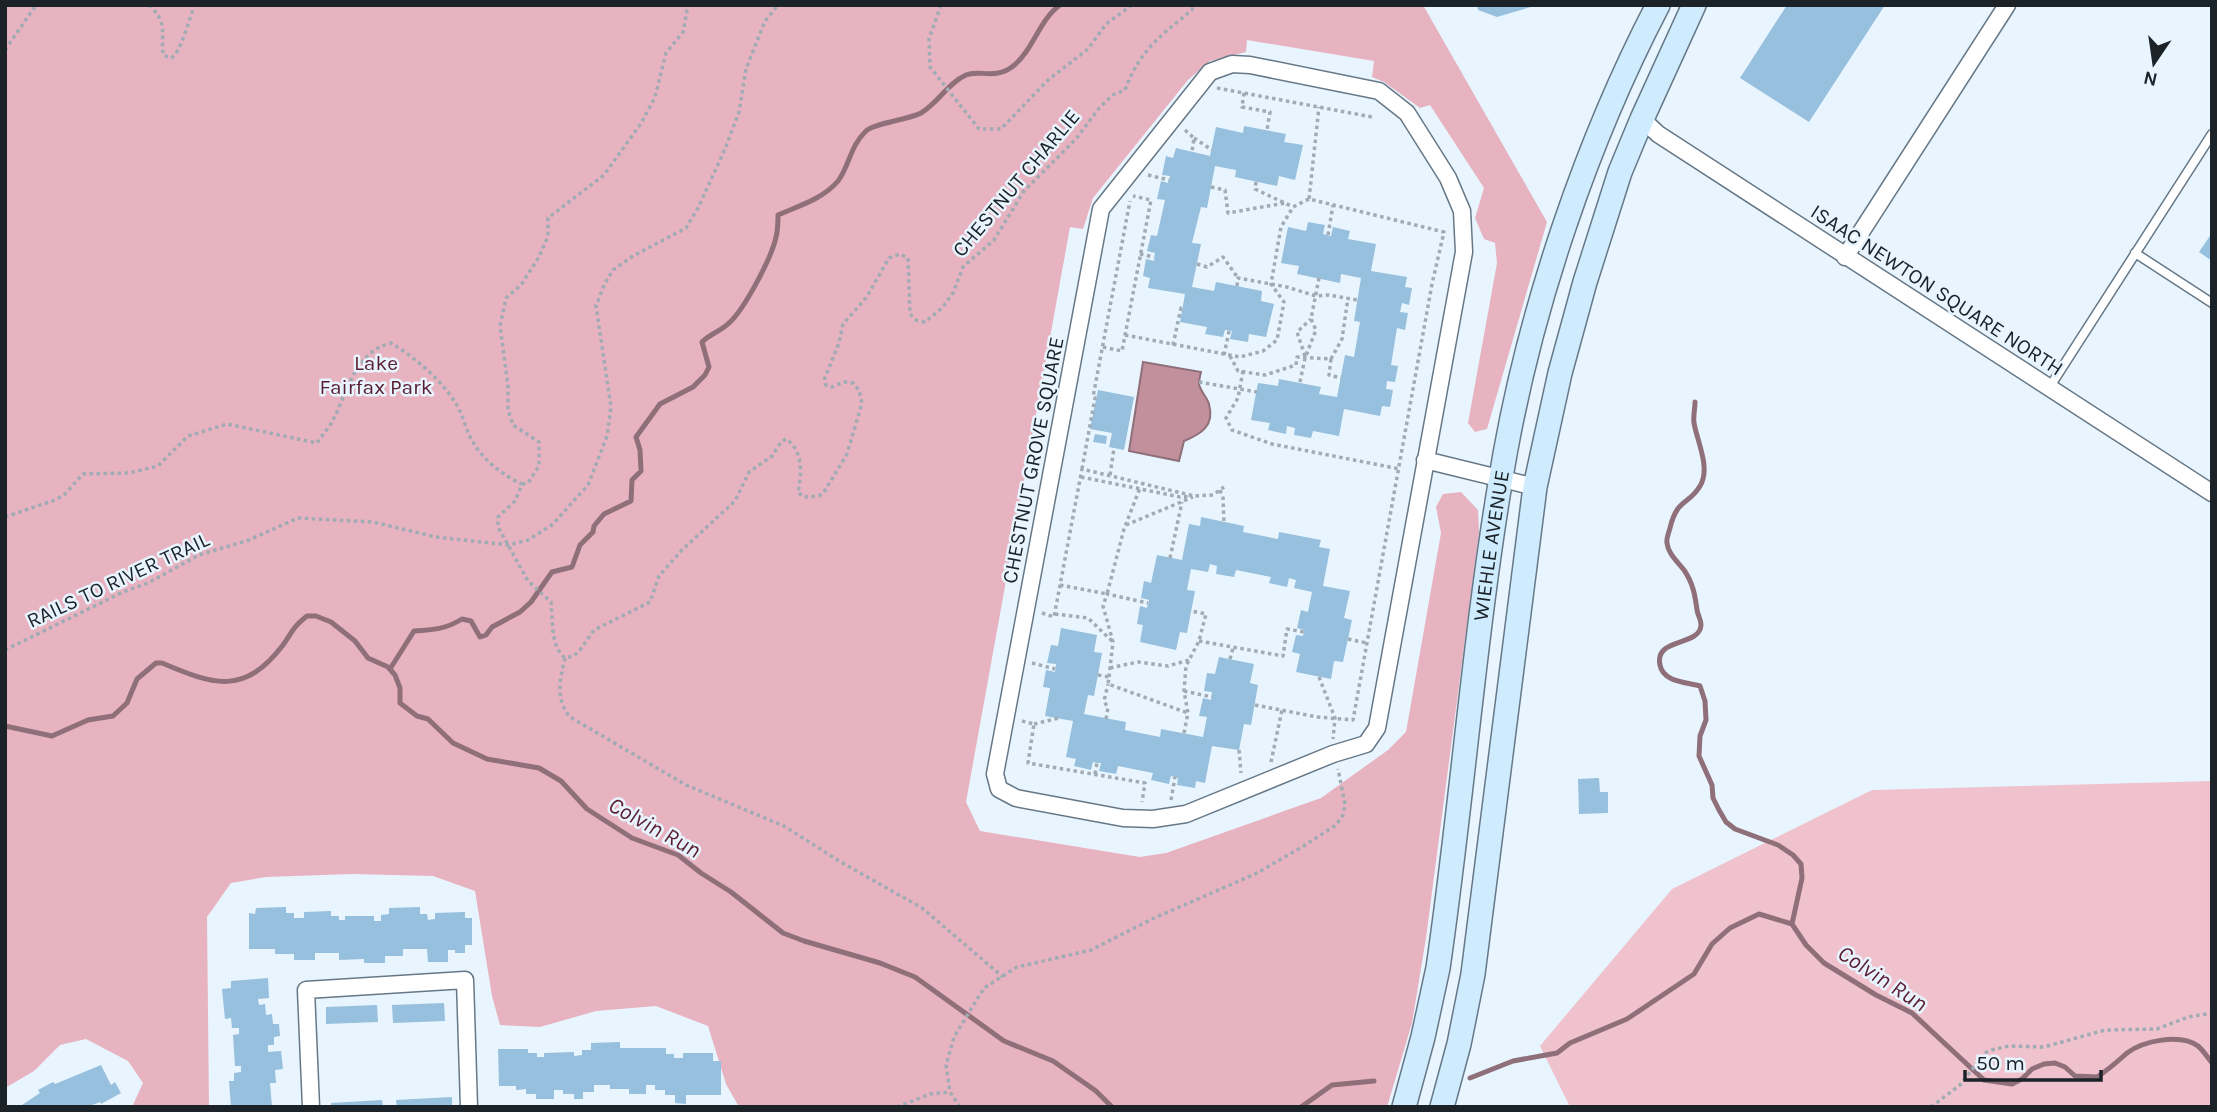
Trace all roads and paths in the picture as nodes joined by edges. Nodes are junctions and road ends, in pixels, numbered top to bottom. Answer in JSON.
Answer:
{"nodes":[{"id":1,"x":36,"y":5,"type":"edge"},
{"id":2,"x":149,"y":5,"type":"edge"},
{"id":3,"x":195,"y":5,"type":"edge"},
{"id":4,"x":688,"y":5,"type":"edge"},
{"id":5,"x":778,"y":5,"type":"edge"},
{"id":6,"x":941,"y":5,"type":"edge"},
{"id":7,"x":1132,"y":5,"type":"edge"},
{"id":8,"x":1193,"y":5,"type":"edge"},
{"id":9,"x":1658,"y":5,"type":"edge"},
{"id":10,"x":1694,"y":5,"type":"edge"},
{"id":11,"x":2007,"y":5,"type":"edge"},
{"id":12,"x":5,"y":50,"type":"edge"},
{"id":13,"x":1244,"y":93,"type":"junction"},
{"id":14,"x":1209,"y":98,"type":"dead end"},
{"id":15,"x":1319,"y":107,"type":"junction"},
{"id":16,"x":1372,"y":117,"type":"dead end"},
{"id":17,"x":1642,"y":120,"type":"junction"},
{"id":18,"x":1182,"y":128,"type":"dead end"},
{"id":19,"x":1268,"y":130,"type":"dead end"},
{"id":20,"x":2212,"y":134,"type":"edge"},
{"id":21,"x":1194,"y":138,"type":"junction"},
{"id":22,"x":1212,"y":149,"type":"dead end"},
{"id":23,"x":1192,"y":152,"type":"dead end"},
{"id":24,"x":1150,"y":165,"type":"dead end"},
{"id":25,"x":1169,"y":180,"type":"dead end"},
{"id":26,"x":1256,"y":182,"type":"dead end"},
{"id":27,"x":1133,"y":185,"type":"dead end"},
{"id":28,"x":1211,"y":187,"type":"dead end"},
{"id":29,"x":1131,"y":195,"type":"junction"},
{"id":30,"x":1309,"y":199,"type":"junction"},
{"id":31,"x":1285,"y":203,"type":"junction"},
{"id":32,"x":1333,"y":205,"type":"junction"},
{"id":33,"x":1293,"y":206,"type":"junction"},
{"id":34,"x":1328,"y":235,"type":"dead end"},
{"id":35,"x":2135,"y":253,"type":"junction"},
{"id":36,"x":1140,"y":254,"type":"junction"},
{"id":37,"x":1154,"y":257,"type":"dead end"},
{"id":38,"x":1846,"y":257,"type":"junction"},
{"id":39,"x":1197,"y":264,"type":"dead end"},
{"id":40,"x":1238,"y":278,"type":"junction"},
{"id":41,"x":1319,"y":278,"type":"dead end"},
{"id":42,"x":1271,"y":284,"type":"junction"},
{"id":43,"x":1237,"y":286,"type":"dead end"},
{"id":44,"x":1316,"y":296,"type":"junction"},
{"id":45,"x":1348,"y":298,"type":"junction"},
{"id":46,"x":1357,"y":300,"type":"dead end"},
{"id":47,"x":2212,"y":303,"type":"edge"},
{"id":48,"x":1182,"y":308,"type":"dead end"},
{"id":49,"x":1311,"y":319,"type":"junction"},
{"id":50,"x":1229,"y":331,"type":"dead end"},
{"id":51,"x":1125,"y":335,"type":"junction"},
{"id":52,"x":1173,"y":345,"type":"junction"},
{"id":53,"x":1103,"y":346,"type":"junction"},
{"id":54,"x":1227,"y":355,"type":"junction"},
{"id":55,"x":1305,"y":358,"type":"junction"},
{"id":56,"x":1331,"y":359,"type":"junction"},
{"id":57,"x":1243,"y":372,"type":"junction"},
{"id":58,"x":1341,"y":378,"type":"dead end"},
{"id":59,"x":1199,"y":382,"type":"dead end"},
{"id":60,"x":1300,"y":382,"type":"dead end"},
{"id":61,"x":1240,"y":388,"type":"junction"},
{"id":62,"x":2049,"y":389,"type":"junction"},
{"id":63,"x":1256,"y":392,"type":"dead end"},
{"id":64,"x":1114,"y":448,"type":"dead end"},
{"id":65,"x":1425,"y":460,"type":"junction"},
{"id":66,"x":1082,"y":469,"type":"junction"},
{"id":67,"x":1399,"y":470,"type":"junction"},
{"id":68,"x":1110,"y":475,"type":"junction"},
{"id":69,"x":1080,"y":477,"type":"junction"},
{"id":70,"x":1501,"y":478,"type":"junction"},
{"id":71,"x":522,"y":484,"type":"junction"},
{"id":72,"x":1224,"y":487,"type":"dead end"},
{"id":73,"x":1535,"y":487,"type":"junction"},
{"id":74,"x":1140,"y":488,"type":"junction"},
{"id":75,"x":2210,"y":489,"type":"edge"},
{"id":76,"x":1220,"y":490,"type":"junction"},
{"id":77,"x":1194,"y":496,"type":"junction"},
{"id":78,"x":1183,"y":501,"type":"junction"},
{"id":79,"x":5,"y":517,"type":"edge"},
{"id":80,"x":1224,"y":522,"type":"dead end"},
{"id":81,"x":1126,"y":525,"type":"junction"},
{"id":82,"x":509,"y":545,"type":"junction"},
{"id":83,"x":1170,"y":558,"type":"dead end"},
{"id":84,"x":1060,"y":586,"type":"junction"},
{"id":85,"x":1107,"y":594,"type":"junction"},
{"id":86,"x":1148,"y":603,"type":"dead end"},
{"id":87,"x":1191,"y":611,"type":"dead end"},
{"id":88,"x":1041,"y":613,"type":"dead end"},
{"id":89,"x":1055,"y":614,"type":"junction"},
{"id":90,"x":1304,"y":632,"type":"dead end"},
{"id":91,"x":1348,"y":639,"type":"dead end"},
{"id":92,"x":1199,"y":640,"type":"junction"},
{"id":93,"x":1114,"y":642,"type":"junction"},
{"id":94,"x":1367,"y":643,"type":"junction"},
{"id":95,"x":1233,"y":647,"type":"junction"},
{"id":96,"x":5,"y":650,"type":"edge"},
{"id":97,"x":1034,"y":651,"type":"dead end"},
{"id":98,"x":565,"y":658,"type":"junction"},
{"id":99,"x":1230,"y":659,"type":"dead end"},
{"id":100,"x":1189,"y":660,"type":"junction"},
{"id":101,"x":1032,"y":663,"type":"junction"},
{"id":102,"x":1055,"y":668,"type":"dead end"},
{"id":103,"x":1110,"y":668,"type":"junction"},
{"id":104,"x":1029,"y":675,"type":"dead end"},
{"id":105,"x":1098,"y":675,"type":"dead end"},
{"id":106,"x":1109,"y":677,"type":"junction"},
{"id":107,"x":1319,"y":677,"type":"dead end"},
{"id":108,"x":1108,"y":684,"type":"junction"},
{"id":109,"x":1184,"y":691,"type":"junction"},
{"id":110,"x":1212,"y":696,"type":"dead end"},
{"id":111,"x":1255,"y":705,"type":"dead end"},
{"id":112,"x":1023,"y":709,"type":"dead end"},
{"id":113,"x":1282,"y":710,"type":"junction"},
{"id":114,"x":1188,"y":713,"type":"junction"},
{"id":115,"x":1059,"y":718,"type":"dead end"},
{"id":116,"x":1335,"y":718,"type":"junction"},
{"id":117,"x":1106,"y":719,"type":"dead end"},
{"id":118,"x":1034,"y":724,"type":"junction"},
{"id":119,"x":1184,"y":733,"type":"dead end"},
{"id":120,"x":1337,"y":748,"type":"junction"},
{"id":121,"x":1239,"y":750,"type":"dead end"},
{"id":122,"x":1097,"y":763,"type":"dead end"},
{"id":123,"x":1279,"y":765,"type":"dead end"},
{"id":124,"x":1095,"y":774,"type":"junction"},
{"id":125,"x":1175,"y":777,"type":"dead end"},
{"id":126,"x":1241,"y":779,"type":"dead end"},
{"id":127,"x":1182,"y":801,"type":"dead end"},
{"id":128,"x":1140,"y":811,"type":"dead end"},
{"id":129,"x":1003,"y":976,"type":"junction"},
{"id":130,"x":2212,"y":1013,"type":"edge"},
{"id":131,"x":950,"y":1091,"type":"junction"},
{"id":132,"x":311,"y":1107,"type":"edge"},
{"id":133,"x":470,"y":1107,"type":"edge"},
{"id":134,"x":790,"y":1107,"type":"edge"},
{"id":135,"x":813,"y":1107,"type":"edge"},
{"id":136,"x":897,"y":1107,"type":"edge"},
{"id":137,"x":960,"y":1107,"type":"edge"},
{"id":138,"x":1404,"y":1107,"type":"edge"},
{"id":139,"x":1442,"y":1107,"type":"edge"},
{"id":140,"x":1931,"y":1107,"type":"edge"}],
"edges":[{"from":1,"to":12,"type":"path"},
{"from":2,"to":3,"type":"path"},
{"from":4,"to":71,"type":"path"},
{"from":5,"to":82,"type":"path","name":"RAILS TO RIVER TRAIL"},
{"from":6,"to":7,"type":"path","name":"CHESTNUT CHARLIE"},
{"from":8,"to":98,"type":"path","name":"CHESTNUT CHARLIE"},
{"from":9,"to":70,"type":"main road","name":"WIEHLE AVENUE"},
{"from":10,"to":17,"type":"main road","name":"WIEHLE AVENUE"},
{"from":11,"to":38,"type":"street"},
{"from":13,"to":14,"type":"path"},
{"from":13,"to":15,"type":"path"},
{"from":13,"to":19,"type":"path"},
{"from":15,"to":16,"type":"path"},
{"from":15,"to":30,"type":"path"},
{"from":17,"to":38,"type":"street","name":"ISAAC NEWTON SQUARE NORTH"},
{"from":17,"to":73,"type":"main road","name":"WIEHLE AVENUE"},
{"from":18,"to":21,"type":"path"},
{"from":20,"to":35,"type":"lane"},
{"from":21,"to":22,"type":"path"},
{"from":21,"to":23,"type":"path"},
{"from":24,"to":25,"type":"path"},
{"from":26,"to":31,"type":"path"},
{"from":27,"to":29,"type":"path"},
{"from":28,"to":31,"type":"path"},
{"from":29,"to":36,"type":"path"},
{"from":29,"to":53,"type":"path"},
{"from":30,"to":32,"type":"path"},
{"from":30,"to":33,"type":"path"},
{"from":31,"to":33,"type":"path"},
{"from":32,"to":34,"type":"path"},
{"from":32,"to":67,"type":"path"},
{"from":33,"to":42,"type":"path"},
{"from":35,"to":47,"type":"lane"},
{"from":35,"to":62,"type":"lane"},
{"from":36,"to":37,"type":"path"},
{"from":36,"to":51,"type":"path"},
{"from":38,"to":62,"type":"street","name":"ISAAC NEWTON SQUARE NORTH"},
{"from":39,"to":40,"type":"path"},
{"from":40,"to":42,"type":"path"},
{"from":40,"to":43,"type":"path"},
{"from":41,"to":44,"type":"path"},
{"from":42,"to":44,"type":"path"},
{"from":42,"to":54,"type":"path"},
{"from":44,"to":45,"type":"path"},
{"from":44,"to":49,"type":"path"},
{"from":45,"to":46,"type":"path"},
{"from":45,"to":56,"type":"path"},
{"from":48,"to":52,"type":"path"},
{"from":49,"to":55,"type":"path"},
{"from":49,"to":55,"type":"path"},
{"from":50,"to":54,"type":"path"},
{"from":51,"to":52,"type":"path"},
{"from":51,"to":53,"type":"path"},
{"from":52,"to":54,"type":"path"},
{"from":53,"to":66,"type":"path"},
{"from":54,"to":57,"type":"path"},
{"from":55,"to":56,"type":"path"},
{"from":55,"to":57,"type":"path"},
{"from":55,"to":60,"type":"path"},
{"from":56,"to":58,"type":"path"},
{"from":57,"to":61,"type":"path"},
{"from":59,"to":61,"type":"path"},
{"from":61,"to":63,"type":"path"},
{"from":61,"to":67,"type":"path"},
{"from":62,"to":75,"type":"street","name":"ISAAC NEWTON SQUARE NORTH"},
{"from":64,"to":68,"type":"path"},
{"from":65,"to":70,"type":"street"},
{"from":65,"to":120,"type":"street","name":"CHESTNUT GROVE SQUARE"},
{"from":65,"to":120,"type":"street","name":"CHESTNUT GROVE SQUARE"},
{"from":66,"to":68,"type":"path"},
{"from":66,"to":69,"type":"path"},
{"from":67,"to":94,"type":"path"},
{"from":68,"to":77,"type":"path"},
{"from":69,"to":74,"type":"path"},
{"from":69,"to":84,"type":"path"},
{"from":70,"to":73,"type":"street"},
{"from":70,"to":138,"type":"main road","name":"WIEHLE AVENUE"},
{"from":71,"to":79,"type":"path"},
{"from":71,"to":82,"type":"path"},
{"from":72,"to":76,"type":"path"},
{"from":73,"to":139,"type":"main road","name":"WIEHLE AVENUE"},
{"from":74,"to":77,"type":"path"},
{"from":74,"to":81,"type":"path"},
{"from":76,"to":77,"type":"path"},
{"from":76,"to":80,"type":"path"},
{"from":77,"to":78,"type":"path"},
{"from":78,"to":81,"type":"path"},
{"from":78,"to":83,"type":"path"},
{"from":81,"to":85,"type":"path"},
{"from":82,"to":96,"type":"path","name":"RAILS TO RIVER TRAIL"},
{"from":82,"to":98,"type":"path"},
{"from":84,"to":85,"type":"path"},
{"from":84,"to":89,"type":"path"},
{"from":85,"to":86,"type":"path"},
{"from":85,"to":93,"type":"path"},
{"from":87,"to":92,"type":"path"},
{"from":88,"to":89,"type":"path"},
{"from":89,"to":93,"type":"path"},
{"from":90,"to":95,"type":"path"},
{"from":91,"to":94,"type":"path"},
{"from":92,"to":95,"type":"path"},
{"from":92,"to":100,"type":"path"},
{"from":93,"to":103,"type":"path"},
{"from":94,"to":116,"type":"path"},
{"from":95,"to":99,"type":"path"},
{"from":97,"to":101,"type":"path"},
{"from":98,"to":129,"type":"path"},
{"from":100,"to":103,"type":"path"},
{"from":100,"to":109,"type":"path"},
{"from":101,"to":102,"type":"path"},
{"from":101,"to":104,"type":"path"},
{"from":103,"to":106,"type":"path"},
{"from":105,"to":106,"type":"path"},
{"from":106,"to":108,"type":"path"},
{"from":107,"to":116,"type":"path"},
{"from":108,"to":114,"type":"path"},
{"from":108,"to":117,"type":"path"},
{"from":109,"to":110,"type":"path"},
{"from":109,"to":114,"type":"path"},
{"from":111,"to":113,"type":"path"},
{"from":112,"to":118,"type":"path"},
{"from":113,"to":116,"type":"path"},
{"from":113,"to":123,"type":"path"},
{"from":114,"to":119,"type":"path"},
{"from":115,"to":118,"type":"path"},
{"from":116,"to":120,"type":"path"},
{"from":118,"to":124,"type":"path"},
{"from":120,"to":129,"type":"path"},
{"from":121,"to":126,"type":"path"},
{"from":122,"to":124,"type":"path"},
{"from":124,"to":128,"type":"path"},
{"from":125,"to":127,"type":"path"},
{"from":129,"to":131,"type":"path"},
{"from":130,"to":140,"type":"path"},
{"from":131,"to":136,"type":"path"},
{"from":131,"to":137,"type":"path"},
{"from":132,"to":133,"type":"street"},
{"from":134,"to":135,"type":"path"}]}
